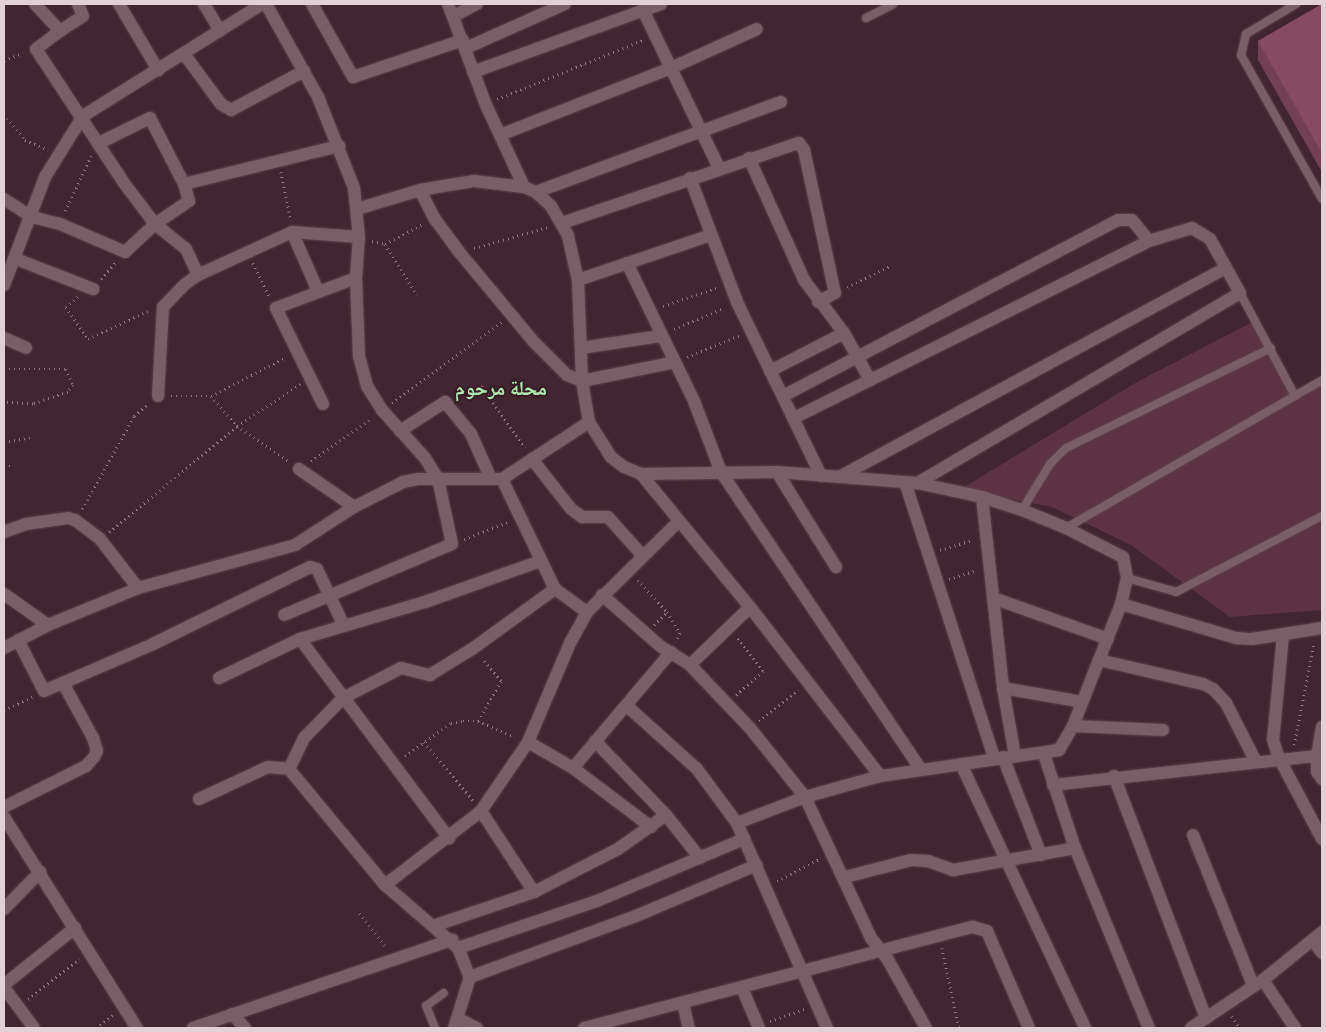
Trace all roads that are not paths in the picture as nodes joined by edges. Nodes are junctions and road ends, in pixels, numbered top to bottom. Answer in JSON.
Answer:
{"nodes":[{"id":1,"x":35,"y":4,"type":"edge"},
{"id":2,"x":78,"y":4,"type":"edge"},
{"id":3,"x":120,"y":4,"type":"edge"},
{"id":4,"x":204,"y":4,"type":"edge"},
{"id":5,"x":312,"y":4,"type":"edge"},
{"id":6,"x":448,"y":4,"type":"edge"},
{"id":7,"x":477,"y":4,"type":"edge"},
{"id":8,"x":565,"y":4,"type":"edge"},
{"id":9,"x":661,"y":4,"type":"edge"},
{"id":10,"x":893,"y":4,"type":"edge"},
{"id":11,"x":1296,"y":4,"type":"edge"},
{"id":12,"x":257,"y":6,"type":"edge"},
{"id":13,"x":643,"y":10,"type":"junction"},
{"id":14,"x":454,"y":16,"type":"junction"},
{"id":15,"x":866,"y":18,"type":"dead end"},
{"id":16,"x":757,"y":29,"type":"dead end"},
{"id":17,"x":60,"y":31,"type":"junction"},
{"id":18,"x":220,"y":31,"type":"junction"},
{"id":19,"x":464,"y":44,"type":"junction"},
{"id":20,"x":184,"y":54,"type":"junction"},
{"id":21,"x":672,"y":68,"type":"junction"},
{"id":22,"x":158,"y":70,"type":"junction"},
{"id":23,"x":304,"y":71,"type":"junction"},
{"id":24,"x":473,"y":72,"type":"junction"},
{"id":25,"x":781,"y":102,"type":"dead end"},
{"id":26,"x":83,"y":116,"type":"junction"},
{"id":27,"x":701,"y":132,"type":"junction"},
{"id":28,"x":500,"y":135,"type":"junction"},
{"id":29,"x":99,"y":144,"type":"junction"},
{"id":30,"x":339,"y":146,"type":"junction"},
{"id":31,"x":749,"y":158,"type":"junction"},
{"id":32,"x":719,"y":168,"type":"junction"},
{"id":33,"x":690,"y":178,"type":"junction"},
{"id":34,"x":184,"y":184,"type":"junction"},
{"id":35,"x":420,"y":190,"type":"junction"},
{"id":36,"x":530,"y":190,"type":"junction"},
{"id":37,"x":4,"y":199,"type":"edge"},
{"id":38,"x":1322,"y":199,"type":"edge"},
{"id":39,"x":357,"y":209,"type":"junction"},
{"id":40,"x":32,"y":217,"type":"junction"},
{"id":41,"x":562,"y":223,"type":"junction"},
{"id":42,"x":155,"y":224,"type":"junction"},
{"id":43,"x":292,"y":232,"type":"junction"},
{"id":44,"x":711,"y":235,"type":"junction"},
{"id":45,"x":359,"y":237,"type":"junction"},
{"id":46,"x":1148,"y":240,"type":"junction"},
{"id":47,"x":16,"y":259,"type":"junction"},
{"id":48,"x":628,"y":263,"type":"junction"},
{"id":49,"x":1226,"y":268,"type":"junction"},
{"id":50,"x":198,"y":275,"type":"junction"},
{"id":51,"x":356,"y":278,"type":"junction"},
{"id":52,"x":578,"y":280,"type":"junction"},
{"id":53,"x":4,"y":285,"type":"edge"},
{"id":54,"x":92,"y":289,"type":"road end"},
{"id":55,"x":318,"y":291,"type":"junction"},
{"id":56,"x":1240,"y":293,"type":"junction"},
{"id":57,"x":818,"y":302,"type":"junction"},
{"id":58,"x":844,"y":334,"type":"junction"},
{"id":59,"x":660,"y":336,"type":"junction"},
{"id":60,"x":4,"y":338,"type":"edge"},
{"id":61,"x":26,"y":348,"type":"dead end"},
{"id":62,"x":581,"y":348,"type":"junction"},
{"id":63,"x":1270,"y":348,"type":"junction"},
{"id":64,"x":858,"y":355,"type":"junction"},
{"id":65,"x":675,"y":362,"type":"junction"},
{"id":66,"x":770,"y":371,"type":"junction"},
{"id":67,"x":870,"y":380,"type":"junction"},
{"id":68,"x":1322,"y":380,"type":"edge"},
{"id":69,"x":582,"y":381,"type":"junction"},
{"id":70,"x":158,"y":396,"type":"road end"},
{"id":71,"x":784,"y":396,"type":"junction"},
{"id":72,"x":1295,"y":396,"type":"junction"},
{"id":73,"x":322,"y":404,"type":"dead end"},
{"id":74,"x":794,"y":418,"type":"junction"},
{"id":75,"x":590,"y":422,"type":"junction"},
{"id":76,"x":400,"y":431,"type":"junction"},
{"id":77,"x":532,"y":460,"type":"junction"},
{"id":78,"x":299,"y":469,"type":"road end"},
{"id":79,"x":721,"y":472,"type":"junction"},
{"id":80,"x":777,"y":472,"type":"junction"},
{"id":81,"x":641,"y":474,"type":"junction"},
{"id":82,"x":821,"y":476,"type":"junction"},
{"id":83,"x":839,"y":477,"type":"junction"},
{"id":84,"x":438,"y":479,"type":"junction"},
{"id":85,"x":497,"y":479,"type":"junction"},
{"id":86,"x":911,"y":483,"type":"junction"},
{"id":87,"x":982,"y":496,"type":"junction"},
{"id":88,"x":354,"y":507,"type":"junction"},
{"id":89,"x":1022,"y":510,"type":"junction"},
{"id":90,"x":1322,"y":516,"type":"edge"},
{"id":91,"x":678,"y":522,"type":"junction"},
{"id":92,"x":1066,"y":528,"type":"junction"},
{"id":93,"x":4,"y":532,"type":"edge"},
{"id":94,"x":643,"y":556,"type":"junction"},
{"id":95,"x":541,"y":561,"type":"junction"},
{"id":96,"x":836,"y":567,"type":"dead end"},
{"id":97,"x":1127,"y":578,"type":"junction"},
{"id":98,"x":138,"y":588,"type":"junction"},
{"id":99,"x":555,"y":589,"type":"junction"},
{"id":100,"x":4,"y":594,"type":"edge"},
{"id":101,"x":327,"y":595,"type":"junction"},
{"id":102,"x":602,"y":596,"type":"junction"},
{"id":103,"x":993,"y":598,"type":"junction"},
{"id":104,"x":1121,"y":604,"type":"junction"},
{"id":105,"x":750,"y":607,"type":"junction"},
{"id":106,"x":588,"y":612,"type":"junction"},
{"id":107,"x":284,"y":615,"type":"dead end"},
{"id":108,"x":343,"y":624,"type":"junction"},
{"id":109,"x":48,"y":625,"type":"junction"},
{"id":110,"x":1319,"y":628,"type":"edge"},
{"id":111,"x":1283,"y":635,"type":"junction"},
{"id":112,"x":300,"y":639,"type":"junction"},
{"id":113,"x":1108,"y":639,"type":"junction"},
{"id":114,"x":18,"y":640,"type":"junction"},
{"id":115,"x":4,"y":648,"type":"edge"},
{"id":116,"x":671,"y":652,"type":"junction"},
{"id":117,"x":1099,"y":660,"type":"junction"},
{"id":118,"x":690,"y":665,"type":"junction"},
{"id":119,"x":219,"y":678,"type":"dead end"},
{"id":120,"x":62,"y":683,"type":"junction"},
{"id":121,"x":1003,"y":688,"type":"junction"},
{"id":122,"x":343,"y":698,"type":"junction"},
{"id":123,"x":1082,"y":702,"type":"junction"},
{"id":124,"x":627,"y":706,"type":"junction"},
{"id":125,"x":1073,"y":726,"type":"junction"},
{"id":126,"x":1322,"y":727,"type":"edge"},
{"id":127,"x":1164,"y":730,"type":"dead end"},
{"id":128,"x":596,"y":741,"type":"junction"},
{"id":129,"x":528,"y":742,"type":"junction"},
{"id":130,"x":1044,"y":754,"type":"junction"},
{"id":131,"x":1317,"y":756,"type":"junction"},
{"id":132,"x":1004,"y":757,"type":"junction"},
{"id":133,"x":1285,"y":758,"type":"junction"},
{"id":134,"x":1255,"y":760,"type":"junction"},
{"id":135,"x":961,"y":764,"type":"junction"},
{"id":136,"x":573,"y":768,"type":"junction"},
{"id":137,"x":920,"y":768,"type":"junction"},
{"id":138,"x":289,"y":769,"type":"junction"},
{"id":139,"x":880,"y":776,"type":"junction"},
{"id":140,"x":1114,"y":776,"type":"junction"},
{"id":141,"x":1322,"y":779,"type":"edge"},
{"id":142,"x":1053,"y":785,"type":"junction"},
{"id":143,"x":805,"y":797,"type":"junction"},
{"id":144,"x":199,"y":800,"type":"dead end"},
{"id":145,"x":4,"y":807,"type":"edge"},
{"id":146,"x":481,"y":811,"type":"junction"},
{"id":147,"x":666,"y":815,"type":"junction"},
{"id":148,"x":5,"y":822,"type":"edge"},
{"id":149,"x":737,"y":823,"type":"junction"},
{"id":150,"x":651,"y":828,"type":"junction"},
{"id":151,"x":1193,"y":834,"type":"dead end"},
{"id":152,"x":449,"y":838,"type":"junction"},
{"id":153,"x":744,"y":839,"type":"junction"},
{"id":154,"x":1322,"y":839,"type":"edge"},
{"id":155,"x":1075,"y":848,"type":"junction"},
{"id":156,"x":1041,"y":855,"type":"junction"},
{"id":157,"x":700,"y":858,"type":"junction"},
{"id":158,"x":1006,"y":863,"type":"junction"},
{"id":159,"x":757,"y":865,"type":"junction"},
{"id":160,"x":40,"y":872,"type":"junction"},
{"id":161,"x":845,"y":877,"type":"junction"},
{"id":162,"x":385,"y":885,"type":"junction"},
{"id":163,"x":534,"y":892,"type":"junction"},
{"id":164,"x":4,"y":909,"type":"edge"},
{"id":165,"x":433,"y":926,"type":"junction"},
{"id":166,"x":75,"y":928,"type":"junction"},
{"id":167,"x":1318,"y":936,"type":"edge"},
{"id":168,"x":455,"y":944,"type":"junction"},
{"id":169,"x":879,"y":949,"type":"junction"},
{"id":170,"x":1322,"y":953,"type":"edge"},
{"id":171,"x":801,"y":971,"type":"junction"},
{"id":172,"x":470,"y":977,"type":"junction"},
{"id":173,"x":1258,"y":982,"type":"junction"},
{"id":174,"x":742,"y":988,"type":"junction"},
{"id":175,"x":444,"y":993,"type":"dead end"},
{"id":176,"x":683,"y":1004,"type":"junction"},
{"id":177,"x":232,"y":1014,"type":"junction"},
{"id":178,"x":1206,"y":1018,"type":"junction"},
{"id":179,"x":457,"y":1023,"type":"edge"},
{"id":180,"x":758,"y":1027,"type":"edge"},
{"id":181,"x":34,"y":1028,"type":"edge"},
{"id":182,"x":137,"y":1028,"type":"edge"},
{"id":183,"x":193,"y":1028,"type":"edge"},
{"id":184,"x":245,"y":1028,"type":"edge"},
{"id":185,"x":435,"y":1028,"type":"edge"},
{"id":186,"x":478,"y":1028,"type":"edge"},
{"id":187,"x":584,"y":1028,"type":"edge"},
{"id":188,"x":689,"y":1028,"type":"edge"},
{"id":189,"x":827,"y":1028,"type":"edge"},
{"id":190,"x":926,"y":1028,"type":"edge"},
{"id":191,"x":1029,"y":1028,"type":"edge"},
{"id":192,"x":1085,"y":1028,"type":"edge"},
{"id":193,"x":1149,"y":1028,"type":"edge"},
{"id":194,"x":1191,"y":1028,"type":"edge"},
{"id":195,"x":1296,"y":1028,"type":"edge"}],
"edges":[{"from":1,"to":17,"type":"street"},
{"from":2,"to":17,"type":"street"},
{"from":3,"to":22,"type":"street"},
{"from":4,"to":18,"type":"street"},
{"from":5,"to":19,"type":"street"},
{"from":6,"to":14,"type":"street"},
{"from":7,"to":14,"type":"street"},
{"from":8,"to":19,"type":"street"},
{"from":9,"to":13,"type":"street"},
{"from":10,"to":15,"type":"lane"},
{"from":11,"to":38,"type":"lane"},
{"from":12,"to":18,"type":"street"},
{"from":12,"to":23,"type":"street"},
{"from":13,"to":21,"type":"street"},
{"from":13,"to":24,"type":"street"},
{"from":14,"to":19,"type":"street"},
{"from":16,"to":21,"type":"street"},
{"from":17,"to":26,"type":"street"},
{"from":18,"to":20,"type":"street"},
{"from":19,"to":24,"type":"street"},
{"from":20,"to":22,"type":"street"},
{"from":20,"to":23,"type":"street"},
{"from":21,"to":27,"type":"street"},
{"from":21,"to":28,"type":"street"},
{"from":22,"to":26,"type":"street"},
{"from":23,"to":30,"type":"street"},
{"from":24,"to":28,"type":"street"},
{"from":25,"to":27,"type":"street"},
{"from":26,"to":29,"type":"street"},
{"from":26,"to":40,"type":"street"},
{"from":27,"to":32,"type":"street"},
{"from":27,"to":36,"type":"street"},
{"from":28,"to":36,"type":"street"},
{"from":29,"to":34,"type":"street"},
{"from":29,"to":42,"type":"street"},
{"from":30,"to":34,"type":"street"},
{"from":30,"to":39,"type":"street"},
{"from":31,"to":32,"type":"street"},
{"from":31,"to":57,"type":"street"},
{"from":31,"to":57,"type":"street"},
{"from":32,"to":33,"type":"street"},
{"from":33,"to":41,"type":"street"},
{"from":33,"to":44,"type":"street"},
{"from":34,"to":42,"type":"street"},
{"from":35,"to":36,"type":"street"},
{"from":35,"to":39,"type":"street"},
{"from":35,"to":69,"type":"street"},
{"from":36,"to":41,"type":"street"},
{"from":37,"to":40,"type":"street"},
{"from":39,"to":45,"type":"street"},
{"from":40,"to":42,"type":"street"},
{"from":40,"to":47,"type":"street"},
{"from":41,"to":52,"type":"street"},
{"from":42,"to":50,"type":"street"},
{"from":43,"to":45,"type":"street"},
{"from":43,"to":50,"type":"street"},
{"from":43,"to":55,"type":"street"},
{"from":44,"to":48,"type":"street"},
{"from":44,"to":66,"type":"street"},
{"from":45,"to":51,"type":"street"},
{"from":46,"to":49,"type":"street"},
{"from":46,"to":64,"type":"street"},
{"from":46,"to":67,"type":"street"},
{"from":47,"to":53,"type":"street"},
{"from":47,"to":54,"type":"street"},
{"from":48,"to":52,"type":"street"},
{"from":48,"to":59,"type":"street"},
{"from":49,"to":56,"type":"street"},
{"from":49,"to":83,"type":"street"},
{"from":50,"to":70,"type":"street"},
{"from":51,"to":55,"type":"street"},
{"from":51,"to":76,"type":"street"},
{"from":52,"to":62,"type":"street"},
{"from":55,"to":73,"type":"street"},
{"from":56,"to":63,"type":"lane"},
{"from":56,"to":86,"type":"street"},
{"from":57,"to":58,"type":"street"},
{"from":58,"to":64,"type":"street"},
{"from":58,"to":66,"type":"street"},
{"from":59,"to":62,"type":"street"},
{"from":59,"to":65,"type":"street"},
{"from":60,"to":61,"type":"street"},
{"from":62,"to":69,"type":"street"},
{"from":63,"to":72,"type":"lane"},
{"from":63,"to":89,"type":"lane"},
{"from":64,"to":67,"type":"street"},
{"from":64,"to":71,"type":"street"},
{"from":65,"to":69,"type":"street"},
{"from":65,"to":79,"type":"street"},
{"from":66,"to":71,"type":"street"},
{"from":67,"to":74,"type":"street"},
{"from":68,"to":72,"type":"lane"},
{"from":69,"to":75,"type":"street"},
{"from":71,"to":74,"type":"street"},
{"from":72,"to":92,"type":"lane"},
{"from":74,"to":82,"type":"street"},
{"from":75,"to":77,"type":"street"},
{"from":75,"to":81,"type":"street"},
{"from":76,"to":84,"type":"street"},
{"from":76,"to":85,"type":"street"},
{"from":77,"to":85,"type":"street"},
{"from":77,"to":94,"type":"street"},
{"from":78,"to":88,"type":"street"},
{"from":79,"to":80,"type":"street"},
{"from":79,"to":81,"type":"street"},
{"from":79,"to":137,"type":"street"},
{"from":80,"to":82,"type":"street"},
{"from":80,"to":96,"type":"street"},
{"from":81,"to":91,"type":"street"},
{"from":82,"to":83,"type":"street"},
{"from":83,"to":86,"type":"street"},
{"from":84,"to":85,"type":"street"},
{"from":84,"to":88,"type":"street"},
{"from":84,"to":101,"type":"street"},
{"from":85,"to":95,"type":"street"},
{"from":86,"to":87,"type":"street"},
{"from":86,"to":132,"type":"street"},
{"from":87,"to":89,"type":"street"},
{"from":87,"to":103,"type":"street"},
{"from":88,"to":98,"type":"street"},
{"from":89,"to":92,"type":"street"},
{"from":90,"to":97,"type":"lane"},
{"from":91,"to":94,"type":"street"},
{"from":91,"to":105,"type":"street"},
{"from":92,"to":97,"type":"street"},
{"from":93,"to":98,"type":"street"},
{"from":94,"to":102,"type":"street"},
{"from":95,"to":99,"type":"street"},
{"from":95,"to":108,"type":"street"},
{"from":97,"to":104,"type":"street"},
{"from":98,"to":109,"type":"street"},
{"from":99,"to":106,"type":"street"},
{"from":99,"to":122,"type":"street"},
{"from":100,"to":109,"type":"street"},
{"from":101,"to":107,"type":"street"},
{"from":101,"to":108,"type":"street"},
{"from":101,"to":120,"type":"street"},
{"from":102,"to":106,"type":"street"},
{"from":102,"to":116,"type":"street"},
{"from":103,"to":113,"type":"street"},
{"from":103,"to":121,"type":"street"},
{"from":104,"to":111,"type":"street"},
{"from":104,"to":113,"type":"street"},
{"from":105,"to":118,"type":"street"},
{"from":105,"to":139,"type":"street"},
{"from":106,"to":129,"type":"street"},
{"from":108,"to":112,"type":"street"},
{"from":109,"to":114,"type":"street"},
{"from":110,"to":111,"type":"street"},
{"from":111,"to":133,"type":"street"},
{"from":112,"to":119,"type":"street"},
{"from":112,"to":122,"type":"street"},
{"from":113,"to":117,"type":"street"},
{"from":114,"to":115,"type":"street"},
{"from":114,"to":120,"type":"street"},
{"from":116,"to":118,"type":"street"},
{"from":116,"to":124,"type":"street"},
{"from":117,"to":123,"type":"street"},
{"from":117,"to":134,"type":"street"},
{"from":118,"to":143,"type":"street"},
{"from":120,"to":145,"type":"street"},
{"from":121,"to":123,"type":"street"},
{"from":121,"to":132,"type":"street"},
{"from":122,"to":138,"type":"street"},
{"from":122,"to":152,"type":"street"},
{"from":123,"to":125,"type":"street"},
{"from":124,"to":128,"type":"street"},
{"from":124,"to":149,"type":"street"},
{"from":125,"to":127,"type":"street"},
{"from":125,"to":130,"type":"street"},
{"from":126,"to":131,"type":"street"},
{"from":128,"to":136,"type":"street"},
{"from":128,"to":147,"type":"street"},
{"from":129,"to":136,"type":"street"},
{"from":129,"to":146,"type":"street"},
{"from":130,"to":132,"type":"street"},
{"from":130,"to":142,"type":"street"},
{"from":131,"to":133,"type":"street"},
{"from":131,"to":141,"type":"street"},
{"from":132,"to":135,"type":"street"},
{"from":132,"to":156,"type":"street"},
{"from":133,"to":134,"type":"street"},
{"from":133,"to":154,"type":"street"},
{"from":134,"to":140,"type":"street"},
{"from":135,"to":137,"type":"street"},
{"from":135,"to":158,"type":"street"},
{"from":136,"to":150,"type":"street"},
{"from":137,"to":139,"type":"street"},
{"from":138,"to":144,"type":"street"},
{"from":138,"to":162,"type":"street"},
{"from":139,"to":143,"type":"street"},
{"from":140,"to":142,"type":"street"},
{"from":140,"to":178,"type":"street"},
{"from":142,"to":155,"type":"street"},
{"from":143,"to":149,"type":"street"},
{"from":143,"to":161,"type":"street"},
{"from":146,"to":152,"type":"street"},
{"from":146,"to":163,"type":"street"},
{"from":147,"to":150,"type":"street"},
{"from":147,"to":157,"type":"street"},
{"from":148,"to":160,"type":"street"},
{"from":149,"to":153,"type":"street"},
{"from":150,"to":163,"type":"street"},
{"from":151,"to":173,"type":"street"},
{"from":152,"to":162,"type":"street"},
{"from":153,"to":157,"type":"street"},
{"from":153,"to":159,"type":"street"},
{"from":155,"to":156,"type":"street"},
{"from":155,"to":193,"type":"street"},
{"from":156,"to":158,"type":"street"},
{"from":157,"to":168,"type":"street"},
{"from":158,"to":161,"type":"street"},
{"from":158,"to":192,"type":"street"},
{"from":159,"to":171,"type":"street"},
{"from":159,"to":172,"type":"street"},
{"from":160,"to":164,"type":"street"},
{"from":160,"to":166,"type":"street"},
{"from":161,"to":169,"type":"street"},
{"from":162,"to":165,"type":"street"},
{"from":163,"to":165,"type":"street"},
{"from":165,"to":168,"type":"street"},
{"from":166,"to":181,"type":"street"},
{"from":166,"to":182,"type":"street"},
{"from":167,"to":170,"type":"street"},
{"from":167,"to":173,"type":"street"},
{"from":168,"to":172,"type":"street"},
{"from":168,"to":177,"type":"street"},
{"from":169,"to":171,"type":"street"},
{"from":169,"to":190,"type":"street"},
{"from":169,"to":191,"type":"street"},
{"from":171,"to":174,"type":"street"},
{"from":171,"to":189,"type":"street"},
{"from":172,"to":179,"type":"street"},
{"from":173,"to":178,"type":"street"},
{"from":173,"to":195,"type":"street"},
{"from":174,"to":176,"type":"street"},
{"from":174,"to":180,"type":"street"},
{"from":175,"to":185,"type":"lane"},
{"from":176,"to":187,"type":"street"},
{"from":176,"to":188,"type":"street"},
{"from":177,"to":183,"type":"street"},
{"from":177,"to":184,"type":"street"},
{"from":178,"to":194,"type":"street"},
{"from":179,"to":186,"type":"street"}]}
